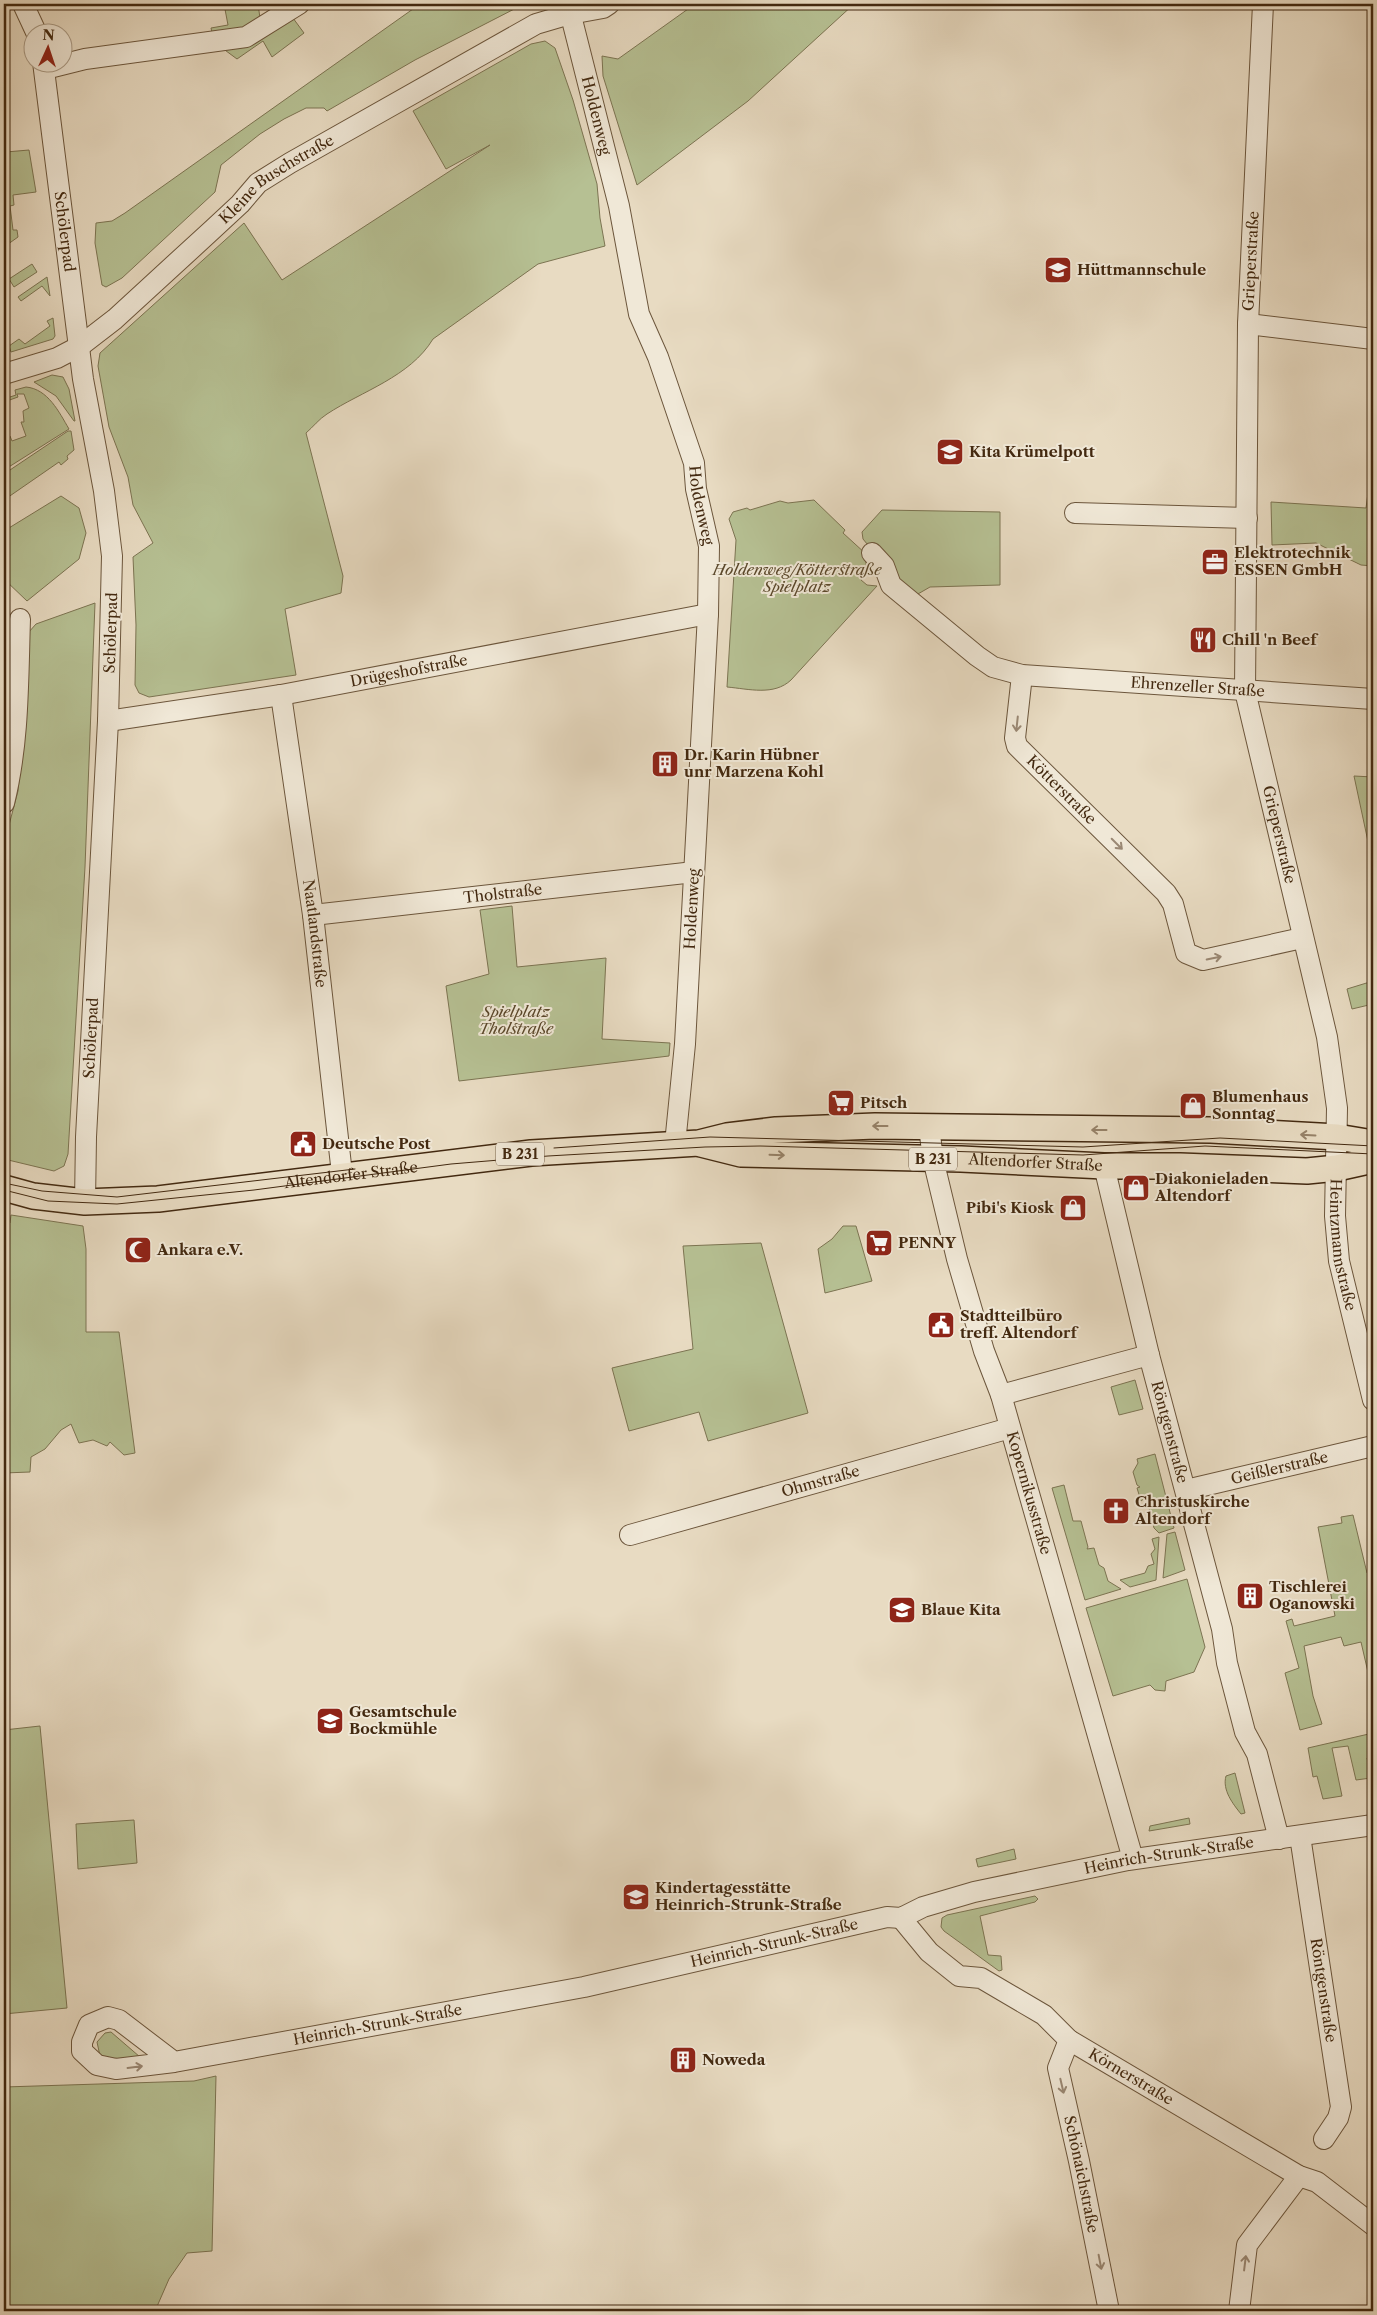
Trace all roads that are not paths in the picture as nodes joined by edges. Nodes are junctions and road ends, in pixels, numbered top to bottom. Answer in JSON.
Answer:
{"nodes":[{"id":1,"x":23,"y":4,"type":"edge"},
{"id":2,"x":299,"y":4,"type":"edge"},
{"id":3,"x":609,"y":4,"type":"edge"},
{"id":4,"x":1263,"y":4,"type":"edge"},
{"id":5,"x":569,"y":9,"type":"edge"},
{"id":6,"x":31,"y":22,"type":"edge"},
{"id":7,"x":72,"y":62,"type":"edge"},
{"id":8,"x":45,"y":72,"type":"edge"},
{"id":9,"x":1248,"y":324,"type":"junction"},
{"id":10,"x":1373,"y":338,"type":"edge"},
{"id":11,"x":80,"y":346,"type":"junction"},
{"id":12,"x":4,"y":374,"type":"edge"},
{"id":13,"x":1075,"y":513,"type":"dead end"},
{"id":14,"x":1247,"y":518,"type":"junction"},
{"id":15,"x":872,"y":553,"type":"dead end"},
{"id":16,"x":708,"y":614,"type":"junction"},
{"id":17,"x":20,"y":619,"type":"dead end"},
{"id":18,"x":1022,"y":675,"type":"junction"},
{"id":19,"x":1246,"y":691,"type":"junction"},
{"id":20,"x":280,"y":695,"type":"junction"},
{"id":21,"x":1373,"y":699,"type":"edge"},
{"id":22,"x":108,"y":721,"type":"junction"},
{"id":23,"x":10,"y":735,"type":"edge"},
{"id":24,"x":4,"y":803,"type":"edge"},
{"id":25,"x":694,"y":872,"type":"junction"},
{"id":26,"x":313,"y":915,"type":"junction"},
{"id":27,"x":1302,"y":938,"type":"junction"},
{"id":28,"x":929,"y":1127,"type":"junction"},
{"id":29,"x":1373,"y":1143,"type":"edge"},
{"id":30,"x":687,"y":1144,"type":"junction"},
{"id":31,"x":1337,"y":1151,"type":"junction"},
{"id":32,"x":933,"y":1159,"type":"junction"},
{"id":33,"x":1373,"y":1160,"type":"edge"},
{"id":34,"x":1104,"y":1166,"type":"junction"},
{"id":35,"x":342,"y":1174,"type":"junction"},
{"id":36,"x":4,"y":1188,"type":"edge"},
{"id":37,"x":86,"y":1202,"type":"junction"},
{"id":38,"x":1149,"y":1355,"type":"junction"},
{"id":39,"x":1001,"y":1395,"type":"junction"},
{"id":40,"x":1373,"y":1400,"type":"edge"},
{"id":41,"x":1010,"y":1428,"type":"junction"},
{"id":42,"x":1373,"y":1446,"type":"edge"},
{"id":43,"x":1186,"y":1490,"type":"junction"},
{"id":44,"x":630,"y":1536,"type":"dead end"},
{"id":45,"x":1373,"y":1825,"type":"edge"},
{"id":46,"x":1300,"y":1836,"type":"junction"},
{"id":47,"x":1279,"y":1839,"type":"junction"},
{"id":48,"x":1133,"y":1859,"type":"junction"},
{"id":49,"x":901,"y":1918,"type":"junction"},
{"id":50,"x":1069,"y":2040,"type":"junction"},
{"id":51,"x":174,"y":2062,"type":"junction"},
{"id":52,"x":1324,"y":2139,"type":"dead end"},
{"id":53,"x":1299,"y":2176,"type":"junction"},
{"id":54,"x":1373,"y":2225,"type":"edge"},
{"id":55,"x":1110,"y":2311,"type":"edge"},
{"id":56,"x":1239,"y":2311,"type":"edge"}],
"edges":[{"from":1,"to":6,"type":"street"},
{"from":2,"to":7,"type":"street","name":"Schölerpad"},
{"from":3,"to":5,"type":"street","name":"Kleine Buschstraße"},
{"from":4,"to":9,"type":"street","name":"Grieperstraße"},
{"from":5,"to":11,"type":"street","name":"Kleine Buschstraße"},
{"from":5,"to":16,"type":"street","name":"Holdenweg"},
{"from":8,"to":11,"type":"street","name":"Schölerpad"},
{"from":9,"to":10,"type":"street"},
{"from":9,"to":14,"type":"street","name":"Grieperstraße"},
{"from":11,"to":12,"type":"street","name":"Kleine Buschstraße"},
{"from":11,"to":22,"type":"street","name":"Schölerpad"},
{"from":13,"to":14,"type":"street"},
{"from":14,"to":19,"type":"street","name":"Grieperstraße"},
{"from":15,"to":18,"type":"street"},
{"from":16,"to":20,"type":"street","name":"Drügeshofstraße"},
{"from":16,"to":25,"type":"street","name":"Holdenweg"},
{"from":17,"to":23,"type":"street"},
{"from":18,"to":19,"type":"street","name":"Ehrenzeller Straße"},
{"from":18,"to":27,"type":"street","name":"Kötterstraße","one_way":true},
{"from":19,"to":21,"type":"street","name":"Ehrenzeller Straße"},
{"from":19,"to":27,"type":"street","name":"Grieperstraße"},
{"from":20,"to":22,"type":"street","name":"Drügeshofstraße"},
{"from":20,"to":26,"type":"street","name":"Naatlandstraße"},
{"from":22,"to":37,"type":"street","name":"Schölerpad"},
{"from":23,"to":24,"type":"street"},
{"from":25,"to":26,"type":"street","name":"Tholstraße"},
{"from":25,"to":30,"type":"street","name":"Holdenweg"},
{"from":26,"to":35,"type":"street","name":"Naatlandstraße"},
{"from":27,"to":31,"type":"street","name":"Grieperstraße"},
{"from":28,"to":30,"type":"main road","name":"Altendorfer Straße","number":"B 231","one_way":true},
{"from":31,"to":28,"type":"main road","name":"Altendorfer Straße","number":"B 231","one_way":true},
{"from":28,"to":32,"type":"street","name":"Kopernikusstraße"},
{"from":29,"to":31,"type":"main road","name":"Altendorfer Straße","number":"B 231"},
{"from":30,"to":32,"type":"main road","name":"Altendorfer Straße","number":"B 231","one_way":true},
{"from":30,"to":35,"type":"main road","name":"Altendorfer Straße","number":"B 231"},
{"from":31,"to":33,"type":"main road","name":"Altendorfer Straße","number":"B 231"},
{"from":31,"to":34,"type":"main road","name":"Altendorfer Straße","number":"B 231"},
{"from":31,"to":40,"type":"street","name":"Heintzmannstraße"},
{"from":32,"to":34,"type":"main road","name":"Altendorfer Straße","number":"B 231"},
{"from":32,"to":39,"type":"street","name":"Kopernikusstraße"},
{"from":34,"to":38,"type":"street","name":"Röntgenstraße"},
{"from":35,"to":37,"type":"main road","name":"Altendorfer Straße","number":"B 231"},
{"from":36,"to":37,"type":"main road","name":"Altendorfer Straße","number":"B 231"},
{"from":38,"to":39,"type":"street"},
{"from":38,"to":43,"type":"street","name":"Röntgenstraße"},
{"from":39,"to":41,"type":"street","name":"Kopernikusstraße"},
{"from":41,"to":44,"type":"street","name":"Ohmstraße"},
{"from":41,"to":48,"type":"street","name":"Kopernikusstraße"},
{"from":42,"to":43,"type":"street","name":"Geißlerstraße"},
{"from":43,"to":47,"type":"street","name":"Röntgenstraße"},
{"from":45,"to":46,"type":"street","name":"Heinrich-Strunk-Straße"},
{"from":46,"to":47,"type":"street","name":"Heinrich-Strunk-Straße"},
{"from":46,"to":52,"type":"street","name":"Röntgenstraße"},
{"from":47,"to":48,"type":"street","name":"Heinrich-Strunk-Straße"},
{"from":48,"to":49,"type":"street","name":"Heinrich-Strunk-Straße"},
{"from":49,"to":50,"type":"street","name":"Körnerstraße"},
{"from":49,"to":51,"type":"street","name":"Heinrich-Strunk-Straße"},
{"from":50,"to":53,"type":"street","name":"Körnerstraße"},
{"from":50,"to":55,"type":"street","name":"Schönaichstraße","one_way":true},
{"from":51,"to":51,"type":"street","name":"Heinrich-Strunk-Straße","one_way":true},
{"from":53,"to":54,"type":"street","name":"Körnerstraße"},
{"from":56,"to":53,"type":"street","one_way":true}]}
